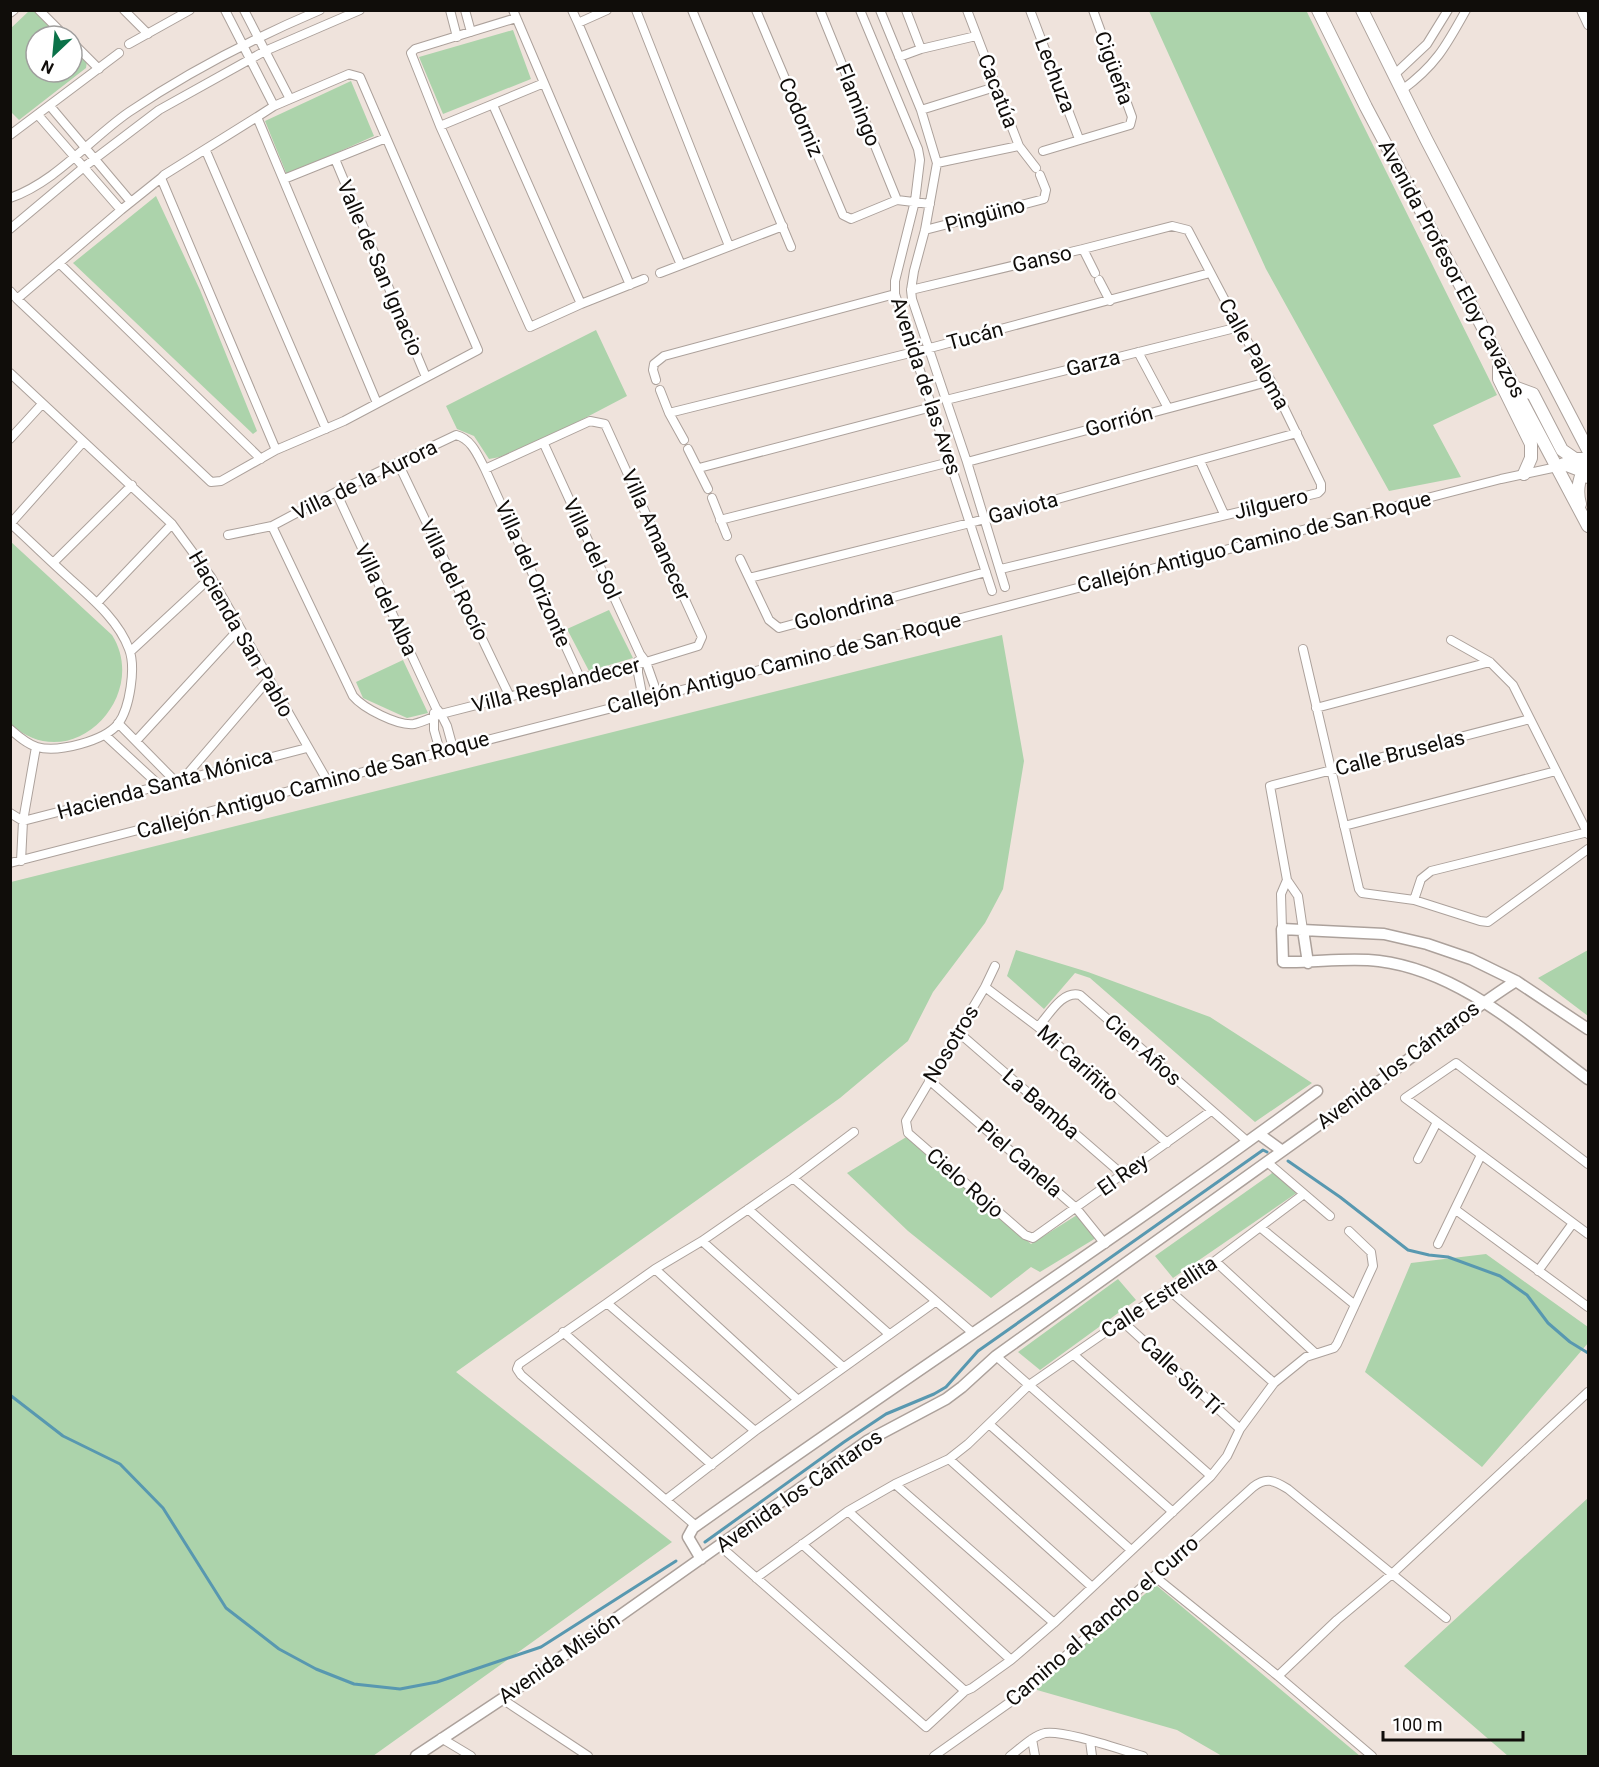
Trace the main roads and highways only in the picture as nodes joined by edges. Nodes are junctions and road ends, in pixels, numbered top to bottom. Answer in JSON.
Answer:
{"nodes":[{"id":1,"x":1318,"y":10,"type":"edge"},
{"id":2,"x":1362,"y":10,"type":"edge"},
{"id":3,"x":1499,"y":358,"type":"junction"},
{"id":4,"x":1514,"y":387,"type":"junction"},
{"id":5,"x":1574,"y":423,"type":"junction"},
{"id":6,"x":1588,"y":435,"type":"edge"},
{"id":7,"x":1588,"y":450,"type":"edge"},
{"id":8,"x":1588,"y":459,"type":"edge"},
{"id":9,"x":1557,"y":467,"type":"junction"},
{"id":10,"x":1586,"y":471,"type":"edge"},
{"id":11,"x":1524,"y":474,"type":"road end"},
{"id":12,"x":1588,"y":493,"type":"edge"},
{"id":13,"x":1581,"y":509,"type":"junction"},
{"id":14,"x":1588,"y":526,"type":"edge"}],
"edges":[{"from":1,"to":3,"type":"main road","name":"Avenida Profesor Eloy Cavazos"},
{"from":2,"to":5,"type":"main road","name":"Avenida Profesor Eloy Cavazos"},
{"from":3,"to":4,"type":"main road","name":"Avenida Profesor Eloy Cavazos"},
{"from":3,"to":11,"type":"main road"},
{"from":4,"to":8,"type":"main road"},
{"from":4,"to":9,"type":"main road","name":"Avenida Profesor Eloy Cavazos"},
{"from":5,"to":6,"type":"main road"},
{"from":5,"to":7,"type":"main road","name":"Avenida Profesor Eloy Cavazos"},
{"from":9,"to":10,"type":"main road"},
{"from":9,"to":13,"type":"main road","name":"Avenida Profesor Eloy Cavazos"},
{"from":10,"to":13,"type":"main road"},
{"from":12,"to":13,"type":"main road"},
{"from":13,"to":14,"type":"main road","name":"Avenida Profesor Eloy Cavazos"}]}
